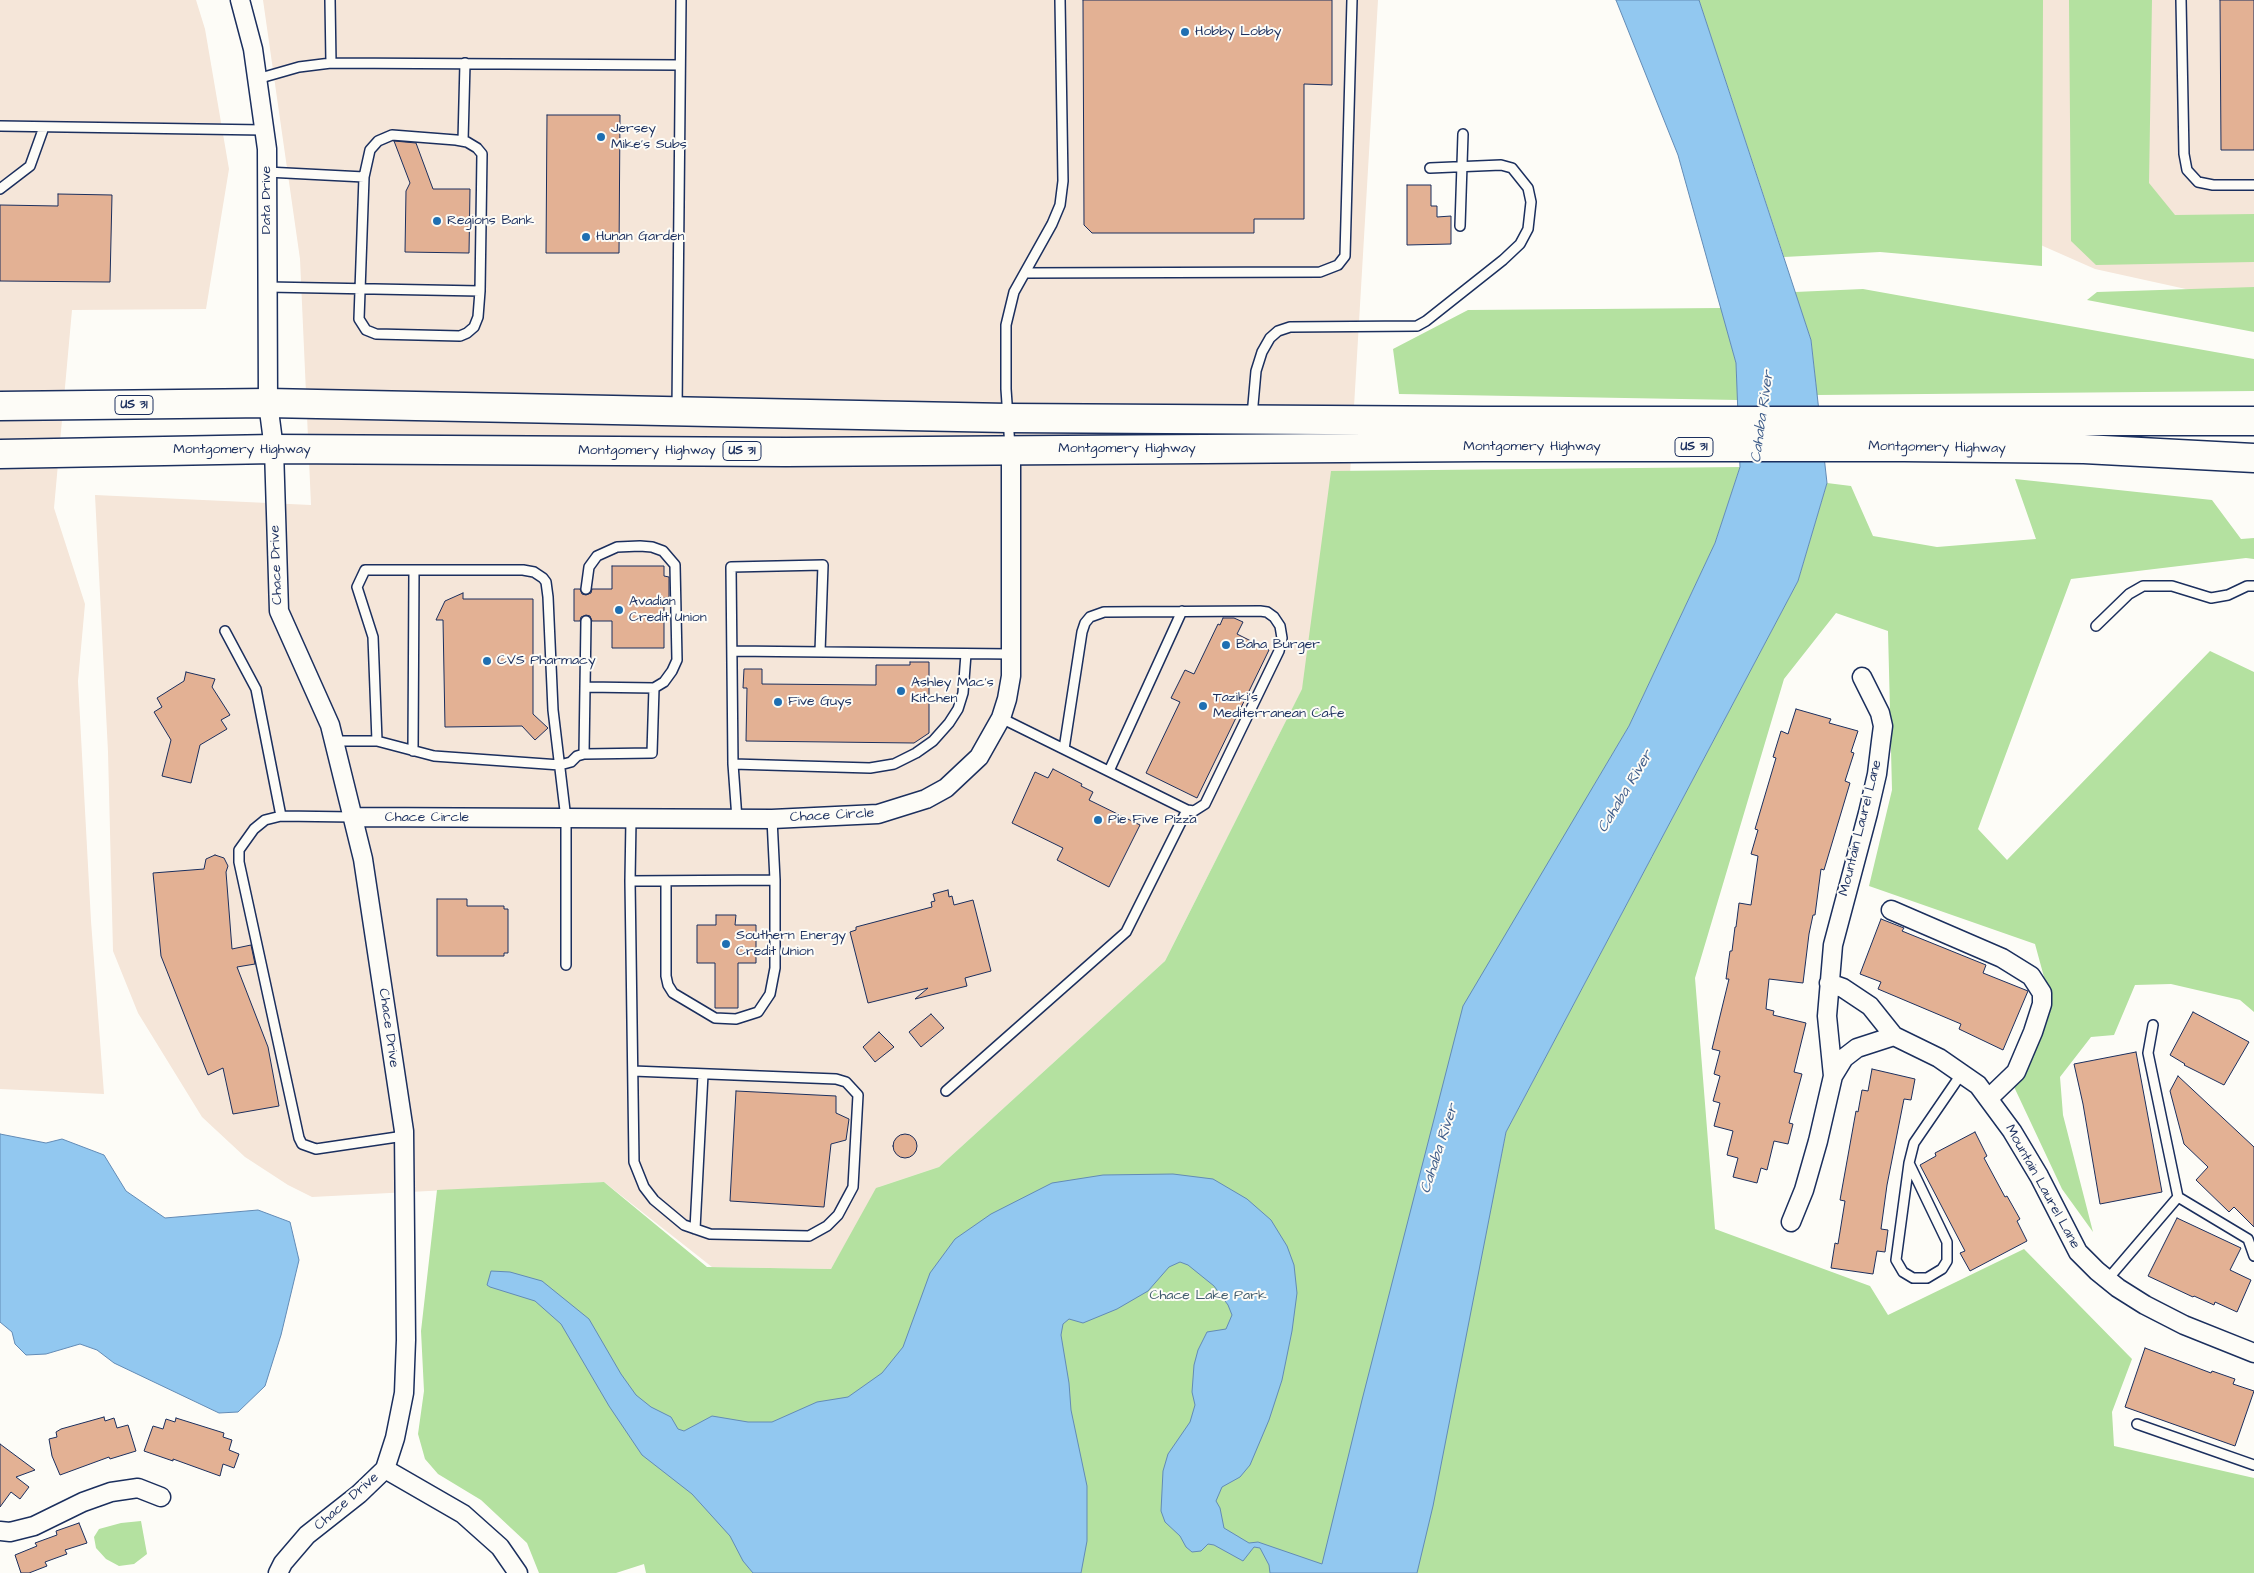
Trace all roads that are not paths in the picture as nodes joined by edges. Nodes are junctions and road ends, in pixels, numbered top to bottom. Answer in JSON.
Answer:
{"nodes":[{"id":1,"x":240,"y":0,"type":"edge"},
{"id":2,"x":330,"y":0,"type":"edge"},
{"id":3,"x":681,"y":0,"type":"edge"},
{"id":4,"x":1060,"y":0,"type":"edge"},
{"id":5,"x":1352,"y":0,"type":"edge"},
{"id":6,"x":2181,"y":0,"type":"edge"},
{"id":7,"x":331,"y":63,"type":"junction"},
{"id":8,"x":465,"y":63,"type":"junction"},
{"id":9,"x":680,"y":65,"type":"junction"},
{"id":10,"x":257,"y":78,"type":"junction"},
{"id":11,"x":0,"y":126,"type":"edge"},
{"id":12,"x":44,"y":127,"type":"junction"},
{"id":13,"x":264,"y":130,"type":"junction"},
{"id":14,"x":1463,"y":134,"type":"dead end"},
{"id":15,"x":463,"y":141,"type":"junction"},
{"id":16,"x":1462,"y":166,"type":"junction"},
{"id":17,"x":1430,"y":168,"type":"dead end"},
{"id":18,"x":268,"y":172,"type":"junction"},
{"id":19,"x":364,"y":177,"type":"junction"},
{"id":20,"x":2254,"y":185,"type":"edge"},
{"id":21,"x":0,"y":189,"type":"edge"},
{"id":22,"x":1460,"y":226,"type":"dead end"},
{"id":23,"x":1025,"y":273,"type":"junction"},
{"id":24,"x":268,"y":287,"type":"junction"},
{"id":25,"x":360,"y":289,"type":"junction"},
{"id":26,"x":480,"y":291,"type":"junction"},
{"id":27,"x":268,"y":403,"type":"junction"},
{"id":28,"x":0,"y":406,"type":"edge"},
{"id":29,"x":677,"y":412,"type":"junction"},
{"id":30,"x":1007,"y":418,"type":"junction"},
{"id":31,"x":1252,"y":419,"type":"junction"},
{"id":32,"x":2254,"y":421,"type":"edge"},
{"id":33,"x":1483,"y":434,"type":"junction"},
{"id":34,"x":274,"y":449,"type":"junction"},
{"id":35,"x":1011,"y":450,"type":"junction"},
{"id":36,"x":0,"y":454,"type":"edge"},
{"id":37,"x":2254,"y":458,"type":"edge"},
{"id":38,"x":414,"y":570,"type":"junction"},
{"id":39,"x":2254,"y":586,"type":"edge"},
{"id":40,"x":586,"y":589,"type":"dead end"},
{"id":41,"x":1182,"y":611,"type":"junction"},
{"id":42,"x":586,"y":621,"type":"dead end"},
{"id":43,"x":2096,"y":626,"type":"dead end"},
{"id":44,"x":225,"y":631,"type":"dead end"},
{"id":45,"x":732,"y":651,"type":"junction"},
{"id":46,"x":820,"y":652,"type":"junction"},
{"id":47,"x":966,"y":654,"type":"junction"},
{"id":48,"x":1011,"y":654,"type":"junction"},
{"id":49,"x":1862,"y":677,"type":"dead end"},
{"id":50,"x":586,"y":687,"type":"junction"},
{"id":51,"x":654,"y":688,"type":"junction"},
{"id":52,"x":1001,"y":718,"type":"junction"},
{"id":53,"x":334,"y":741,"type":"junction"},
{"id":54,"x":377,"y":741,"type":"junction"},
{"id":55,"x":1064,"y":749,"type":"junction"},
{"id":56,"x":413,"y":751,"type":"junction"},
{"id":57,"x":584,"y":754,"type":"junction"},
{"id":58,"x":733,"y":764,"type":"junction"},
{"id":59,"x":560,"y":765,"type":"junction"},
{"id":60,"x":1109,"y":771,"type":"junction"},
{"id":61,"x":1187,"y":810,"type":"junction"},
{"id":62,"x":281,"y":816,"type":"junction"},
{"id":63,"x":353,"y":818,"type":"junction"},
{"id":64,"x":566,"y":819,"type":"junction"},
{"id":65,"x":631,"y":819,"type":"junction"},
{"id":66,"x":737,"y":819,"type":"junction"},
{"id":67,"x":772,"y":819,"type":"junction"},
{"id":68,"x":775,"y":880,"type":"junction"},
{"id":69,"x":630,"y":881,"type":"junction"},
{"id":70,"x":666,"y":882,"type":"junction"},
{"id":71,"x":1891,"y":910,"type":"dead end"},
{"id":72,"x":566,"y":965,"type":"dead end"},
{"id":73,"x":1829,"y":983,"type":"junction"},
{"id":74,"x":2153,"y":1025,"type":"dead end"},
{"id":75,"x":1894,"y":1036,"type":"junction"},
{"id":76,"x":633,"y":1072,"type":"junction"},
{"id":77,"x":1962,"y":1073,"type":"junction"},
{"id":78,"x":703,"y":1074,"type":"junction"},
{"id":79,"x":1833,"y":1076,"type":"junction"},
{"id":80,"x":946,"y":1091,"type":"dead end"},
{"id":81,"x":1989,"y":1098,"type":"junction"},
{"id":82,"x":404,"y":1136,"type":"junction"},
{"id":83,"x":1909,"y":1163,"type":"junction"},
{"id":84,"x":2178,"y":1198,"type":"junction"},
{"id":85,"x":1791,"y":1222,"type":"dead end"},
{"id":86,"x":695,"y":1229,"type":"junction"},
{"id":87,"x":2251,"y":1237,"type":"edge"},
{"id":88,"x":2254,"y":1256,"type":"edge"},
{"id":89,"x":2107,"y":1280,"type":"junction"},
{"id":90,"x":2254,"y":1353,"type":"edge"},
{"id":91,"x":2137,"y":1424,"type":"dead end"},
{"id":92,"x":2254,"y":1465,"type":"edge"},
{"id":93,"x":385,"y":1469,"type":"junction"},
{"id":94,"x":161,"y":1497,"type":"dead end"},
{"id":95,"x":0,"y":1531,"type":"edge"},
{"id":96,"x":278,"y":1573,"type":"edge"},
{"id":97,"x":518,"y":1573,"type":"edge"}],
"edges":[{"from":1,"to":10,"type":"street","name":"Data Drive"},
{"from":2,"to":7,"type":"lane"},
{"from":3,"to":9,"type":"lane"},
{"from":4,"to":23,"type":"lane"},
{"from":5,"to":23,"type":"lane"},
{"from":6,"to":20,"type":"lane"},
{"from":7,"to":8,"type":"lane"},
{"from":7,"to":10,"type":"lane"},
{"from":8,"to":9,"type":"lane"},
{"from":8,"to":15,"type":"lane"},
{"from":9,"to":29,"type":"lane"},
{"from":10,"to":13,"type":"street","name":"Data Drive"},
{"from":11,"to":12,"type":"lane"},
{"from":12,"to":13,"type":"lane"},
{"from":12,"to":21,"type":"lane"},
{"from":13,"to":18,"type":"street","name":"Data Drive"},
{"from":14,"to":16,"type":"lane"},
{"from":15,"to":19,"type":"lane"},
{"from":15,"to":26,"type":"lane"},
{"from":16,"to":17,"type":"lane"},
{"from":16,"to":22,"type":"lane"},
{"from":16,"to":31,"type":"lane"},
{"from":18,"to":19,"type":"lane"},
{"from":18,"to":24,"type":"street","name":"Data Drive"},
{"from":19,"to":25,"type":"lane"},
{"from":23,"to":30,"type":"lane"},
{"from":24,"to":25,"type":"lane"},
{"from":24,"to":27,"type":"street","name":"Data Drive"},
{"from":25,"to":26,"type":"lane"},
{"from":25,"to":26,"type":"lane"},
{"from":27,"to":28,"type":"main road","name":"Montgomery Highway","number":"US 31"},
{"from":27,"to":29,"type":"main road","name":"Montgomery Highway","number":"US 31"},
{"from":27,"to":34,"type":"street","name":"Chace Drive"},
{"from":29,"to":30,"type":"main road","name":"Montgomery Highway","number":"US 31"},
{"from":30,"to":31,"type":"main road","name":"Montgomery Highway","number":"US 31"},
{"from":30,"to":35,"type":"lane"},
{"from":31,"to":33,"type":"main road","name":"Montgomery Highway","number":"US 31"},
{"from":32,"to":33,"type":"main road","name":"Montgomery Highway","number":"US 31"},
{"from":33,"to":35,"type":"main road","name":"Montgomery Highway","number":"US 31"},
{"from":33,"to":37,"type":"main road","name":"Montgomery Highway","number":"US 31"},
{"from":34,"to":35,"type":"main road","name":"Montgomery Highway","number":"US 31"},
{"from":34,"to":36,"type":"main road","name":"Montgomery Highway","number":"US 31"},
{"from":34,"to":53,"type":"street","name":"Chace Drive"},
{"from":35,"to":48,"type":"street","name":"Chace Circle"},
{"from":38,"to":54,"type":"lane"},
{"from":38,"to":56,"type":"lane"},
{"from":38,"to":59,"type":"lane"},
{"from":39,"to":43,"type":"lane"},
{"from":40,"to":51,"type":"lane"},
{"from":41,"to":55,"type":"lane"},
{"from":41,"to":60,"type":"lane"},
{"from":41,"to":61,"type":"lane"},
{"from":42,"to":50,"type":"lane"},
{"from":44,"to":62,"type":"lane"},
{"from":45,"to":46,"type":"lane"},
{"from":45,"to":46,"type":"lane"},
{"from":45,"to":58,"type":"lane"},
{"from":46,"to":47,"type":"lane"},
{"from":47,"to":48,"type":"lane"},
{"from":47,"to":58,"type":"lane"},
{"from":48,"to":52,"type":"street","name":"Chace Circle"},
{"from":49,"to":73,"type":"street","name":"Mountain Laurel Lane"},
{"from":50,"to":51,"type":"lane"},
{"from":50,"to":57,"type":"lane"},
{"from":51,"to":57,"type":"lane"},
{"from":52,"to":55,"type":"lane"},
{"from":52,"to":67,"type":"street","name":"Chace Circle"},
{"from":53,"to":54,"type":"lane"},
{"from":53,"to":63,"type":"street","name":"Chace Drive"},
{"from":54,"to":56,"type":"lane"},
{"from":55,"to":60,"type":"lane"},
{"from":56,"to":59,"type":"lane"},
{"from":57,"to":59,"type":"lane"},
{"from":58,"to":66,"type":"lane"},
{"from":59,"to":64,"type":"lane"},
{"from":60,"to":61,"type":"lane"},
{"from":61,"to":80,"type":"lane"},
{"from":62,"to":63,"type":"lane"},
{"from":62,"to":82,"type":"lane"},
{"from":63,"to":64,"type":"street","name":"Chace Circle"},
{"from":63,"to":82,"type":"street","name":"Chace Drive"},
{"from":64,"to":65,"type":"street","name":"Chace Circle"},
{"from":64,"to":72,"type":"lane"},
{"from":65,"to":66,"type":"street","name":"Chace Circle"},
{"from":65,"to":69,"type":"lane"},
{"from":66,"to":67,"type":"street","name":"Chace Circle"},
{"from":67,"to":68,"type":"lane"},
{"from":68,"to":70,"type":"lane"},
{"from":68,"to":70,"type":"lane"},
{"from":69,"to":70,"type":"lane"},
{"from":69,"to":76,"type":"lane"},
{"from":71,"to":81,"type":"street"},
{"from":73,"to":75,"type":"street","name":"Mountain Laurel Lane"},
{"from":73,"to":79,"type":"street","name":"Mountain Laurel Lane"},
{"from":74,"to":84,"type":"lane"},
{"from":75,"to":77,"type":"street","name":"Mountain Laurel Lane"},
{"from":75,"to":79,"type":"street","name":"Mountain Laurel Lane"},
{"from":76,"to":78,"type":"lane"},
{"from":76,"to":86,"type":"lane"},
{"from":77,"to":81,"type":"street","name":"Mountain Laurel Lane"},
{"from":77,"to":83,"type":"lane"},
{"from":78,"to":86,"type":"lane"},
{"from":78,"to":86,"type":"lane"},
{"from":79,"to":85,"type":"street","name":"Mountain Laurel Lane"},
{"from":81,"to":89,"type":"street","name":"Mountain Laurel Lane"},
{"from":82,"to":93,"type":"street","name":"Chace Drive"},
{"from":83,"to":83,"type":"lane"},
{"from":84,"to":87,"type":"lane"},
{"from":84,"to":89,"type":"lane"},
{"from":87,"to":88,"type":"lane"},
{"from":89,"to":90,"type":"street","name":"Mountain Laurel Lane"},
{"from":91,"to":92,"type":"lane"},
{"from":93,"to":96,"type":"street","name":"Chace Drive"},
{"from":93,"to":97,"type":"street"},
{"from":94,"to":95,"type":"street"}]}
